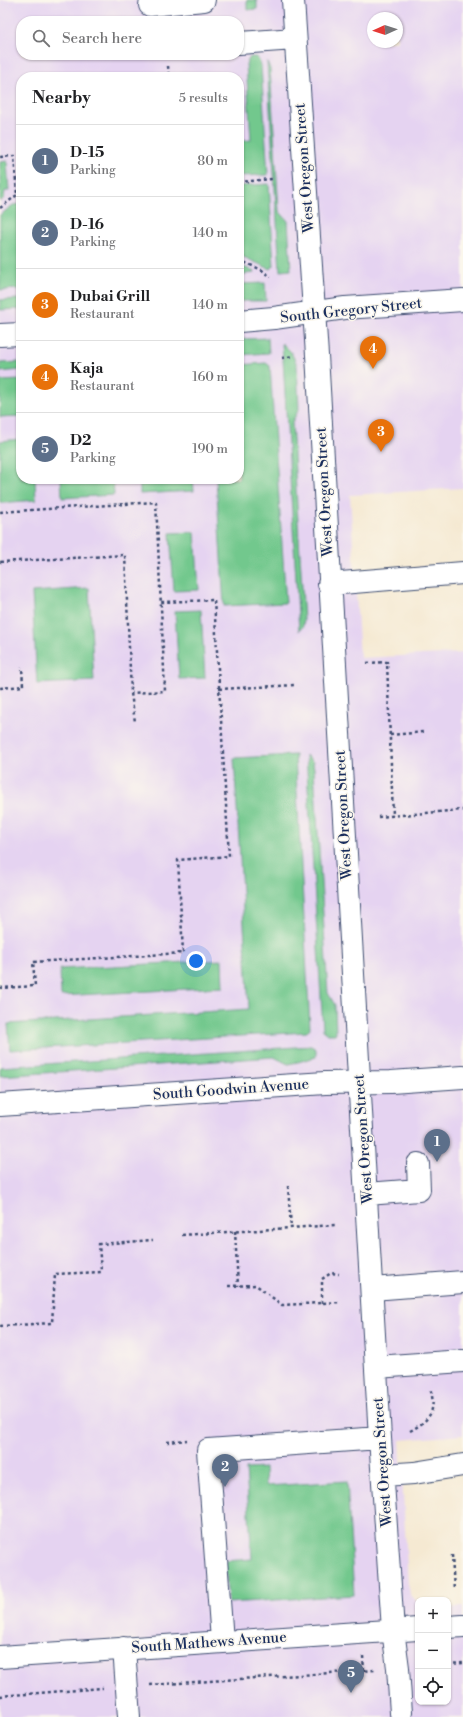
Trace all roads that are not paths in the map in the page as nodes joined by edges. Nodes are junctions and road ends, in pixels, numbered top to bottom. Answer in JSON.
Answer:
{"nodes":[{"id":1,"x":204,"y":0,"type":"edge"},
{"id":2,"x":293,"y":0,"type":"edge"},
{"id":3,"x":150,"y":5,"type":"dead end"},
{"id":4,"x":295,"y":39,"type":"junction"},
{"id":5,"x":244,"y":44,"type":"edge"},
{"id":6,"x":463,"y":300,"type":"edge"},
{"id":7,"x":314,"y":312,"type":"junction"},
{"id":8,"x":244,"y":320,"type":"edge"},
{"id":9,"x":16,"y":334,"type":"edge"},
{"id":10,"x":0,"y":335,"type":"edge"},
{"id":11,"x":463,"y":573,"type":"edge"},
{"id":12,"x":329,"y":584,"type":"junction"},
{"id":13,"x":463,"y":1078,"type":"edge"},
{"id":14,"x":359,"y":1082,"type":"junction"},
{"id":15,"x":0,"y":1105,"type":"edge"},
{"id":16,"x":418,"y":1164,"type":"dead end"},
{"id":17,"x":367,"y":1194,"type":"junction"},
{"id":18,"x":463,"y":1282,"type":"edge"},
{"id":19,"x":372,"y":1288,"type":"junction"},
{"id":20,"x":463,"y":1360,"type":"edge"},
{"id":21,"x":376,"y":1366,"type":"junction"},
{"id":22,"x":380,"y":1438,"type":"junction"},
{"id":23,"x":463,"y":1465,"type":"edge"},
{"id":24,"x":382,"y":1475,"type":"junction"},
{"id":25,"x":463,"y":1626,"type":"edge"},
{"id":26,"x":451,"y":1627,"type":"edge"},
{"id":27,"x":415,"y":1629,"type":"edge"},
{"id":28,"x":393,"y":1630,"type":"junction"},
{"id":29,"x":222,"y":1641,"type":"junction"},
{"id":30,"x":124,"y":1648,"type":"junction"},
{"id":31,"x":0,"y":1657,"type":"edge"},
{"id":32,"x":401,"y":1713,"type":"dead end"},
{"id":33,"x":129,"y":1717,"type":"edge"}],
"edges":[{"from":1,"to":3,"type":"street"},
{"from":2,"to":4,"type":"street","name":"West Oregon Street"},
{"from":4,"to":5,"type":"street"},
{"from":4,"to":7,"type":"street","name":"West Oregon Street"},
{"from":6,"to":7,"type":"street","name":"South Gregory Street"},
{"from":7,"to":8,"type":"street","name":"South Gregory Street"},
{"from":7,"to":12,"type":"street","name":"West Oregon Street"},
{"from":9,"to":10,"type":"street"},
{"from":11,"to":12,"type":"street"},
{"from":12,"to":14,"type":"street","name":"West Oregon Street"},
{"from":13,"to":14,"type":"street","name":"South Goodwin Avenue"},
{"from":14,"to":15,"type":"street","name":"South Goodwin Avenue"},
{"from":14,"to":17,"type":"street","name":"West Oregon Street"},
{"from":16,"to":17,"type":"street"},
{"from":17,"to":19,"type":"street","name":"West Oregon Street"},
{"from":18,"to":19,"type":"street"},
{"from":19,"to":21,"type":"street","name":"West Oregon Street"},
{"from":20,"to":21,"type":"street"},
{"from":21,"to":22,"type":"street","name":"West Oregon Street"},
{"from":22,"to":24,"type":"street","name":"West Oregon Street"},
{"from":22,"to":29,"type":"street"},
{"from":23,"to":24,"type":"street"},
{"from":24,"to":28,"type":"street","name":"West Oregon Street"},
{"from":25,"to":26,"type":"street"},
{"from":27,"to":28,"type":"street","name":"South Mathews Avenue"},
{"from":28,"to":29,"type":"street","name":"South Mathews Avenue"},
{"from":28,"to":32,"type":"street","name":"West Oregon Street"},
{"from":29,"to":30,"type":"street","name":"South Mathews Avenue"},
{"from":30,"to":31,"type":"street","name":"South Mathews Avenue"},
{"from":30,"to":33,"type":"street"}]}
